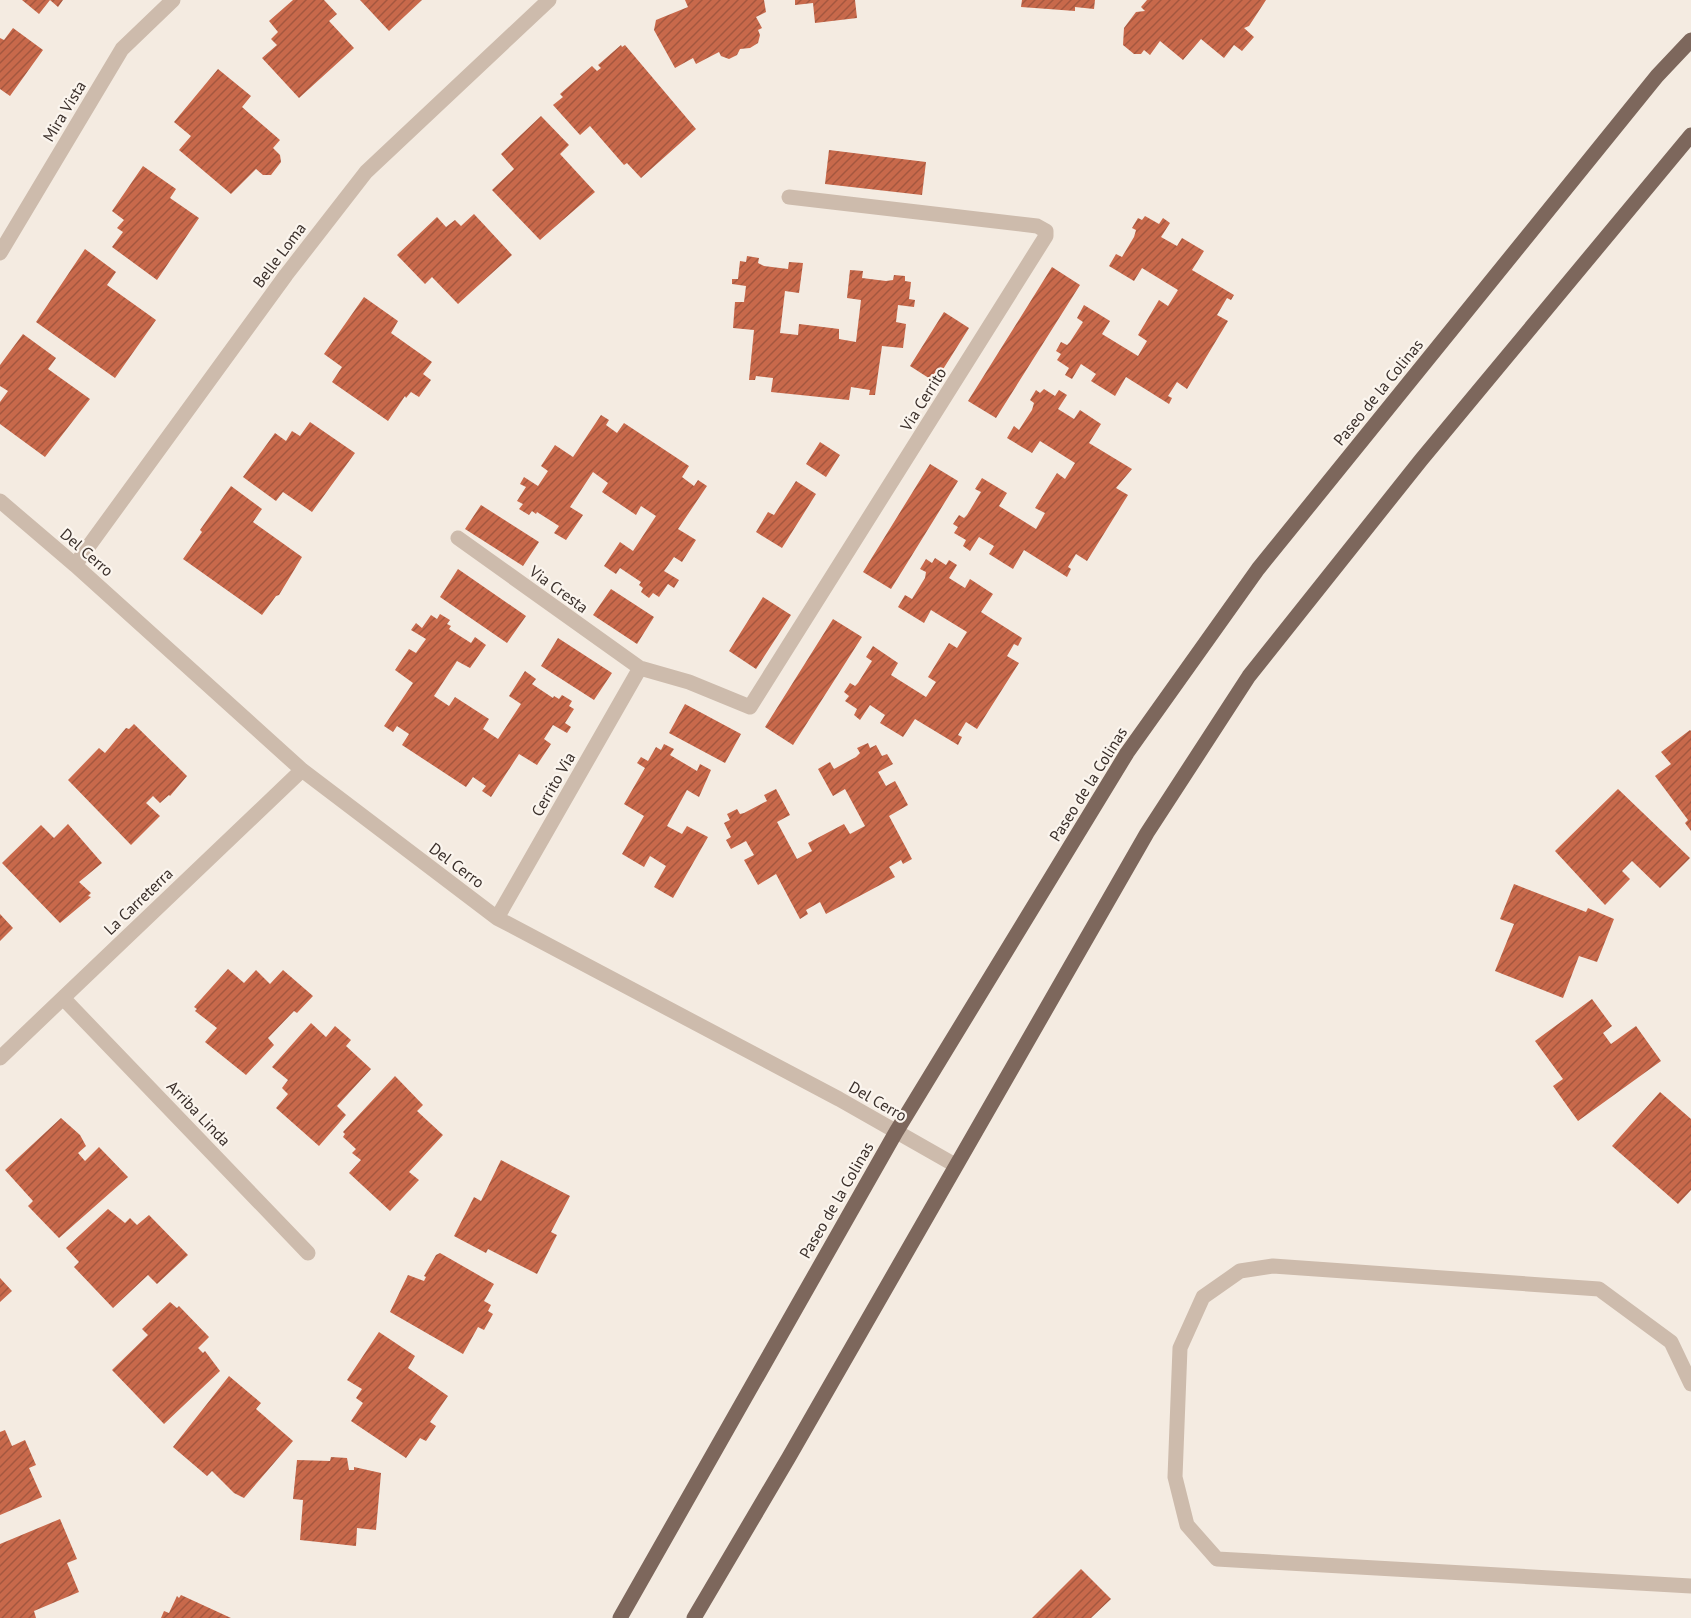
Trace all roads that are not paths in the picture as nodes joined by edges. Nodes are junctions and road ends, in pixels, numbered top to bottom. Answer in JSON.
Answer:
{"nodes":[{"id":1,"x":173,"y":0,"type":"edge"},
{"id":2,"x":549,"y":0,"type":"edge"},
{"id":3,"x":1691,"y":40,"type":"edge"},
{"id":4,"x":1691,"y":135,"type":"edge"},
{"id":5,"x":789,"y":197,"type":"dead end"},
{"id":6,"x":0,"y":254,"type":"edge"},
{"id":7,"x":0,"y":501,"type":"edge"},
{"id":8,"x":458,"y":538,"type":"dead end"},
{"id":9,"x":75,"y":565,"type":"junction"},
{"id":10,"x":639,"y":668,"type":"junction"},
{"id":11,"x":302,"y":770,"type":"junction"},
{"id":12,"x":497,"y":918,"type":"junction"},
{"id":13,"x":63,"y":998,"type":"junction"},
{"id":14,"x":0,"y":1058,"type":"edge"},
{"id":15,"x":896,"y":1132,"type":"junction"},
{"id":16,"x":955,"y":1165,"type":"junction"},
{"id":17,"x":308,"y":1253,"type":"dead end"},
{"id":18,"x":1690,"y":1377,"type":"edge"},
{"id":19,"x":1691,"y":1586,"type":"edge"},
{"id":20,"x":620,"y":1618,"type":"edge"},
{"id":21,"x":694,"y":1618,"type":"edge"}],
"edges":[{"from":1,"to":6,"type":"street","name":"Mira Vista"},
{"from":2,"to":9,"type":"street","name":"Belle Loma"},
{"from":3,"to":15,"type":"main road","name":"Paseo de la Colinas"},
{"from":4,"to":16,"type":"main road"},
{"from":5,"to":10,"type":"street","name":"Via Cerrito"},
{"from":7,"to":9,"type":"street","name":"Del Cerro"},
{"from":8,"to":10,"type":"street","name":"Via Cresta"},
{"from":9,"to":11,"type":"street","name":"Del Cerro"},
{"from":10,"to":12,"type":"street","name":"Cerrito Via"},
{"from":11,"to":12,"type":"street","name":"Del Cerro"},
{"from":11,"to":13,"type":"street","name":"La Carreterra"},
{"from":12,"to":15,"type":"street","name":"Del Cerro"},
{"from":13,"to":14,"type":"street","name":"La Carreterra"},
{"from":13,"to":17,"type":"street","name":"Arriba Linda"},
{"from":15,"to":16,"type":"street","name":"Del Cerro"},
{"from":15,"to":20,"type":"main road","name":"Paseo de la Colinas"},
{"from":16,"to":21,"type":"main road"},
{"from":18,"to":19,"type":"street"}]}
